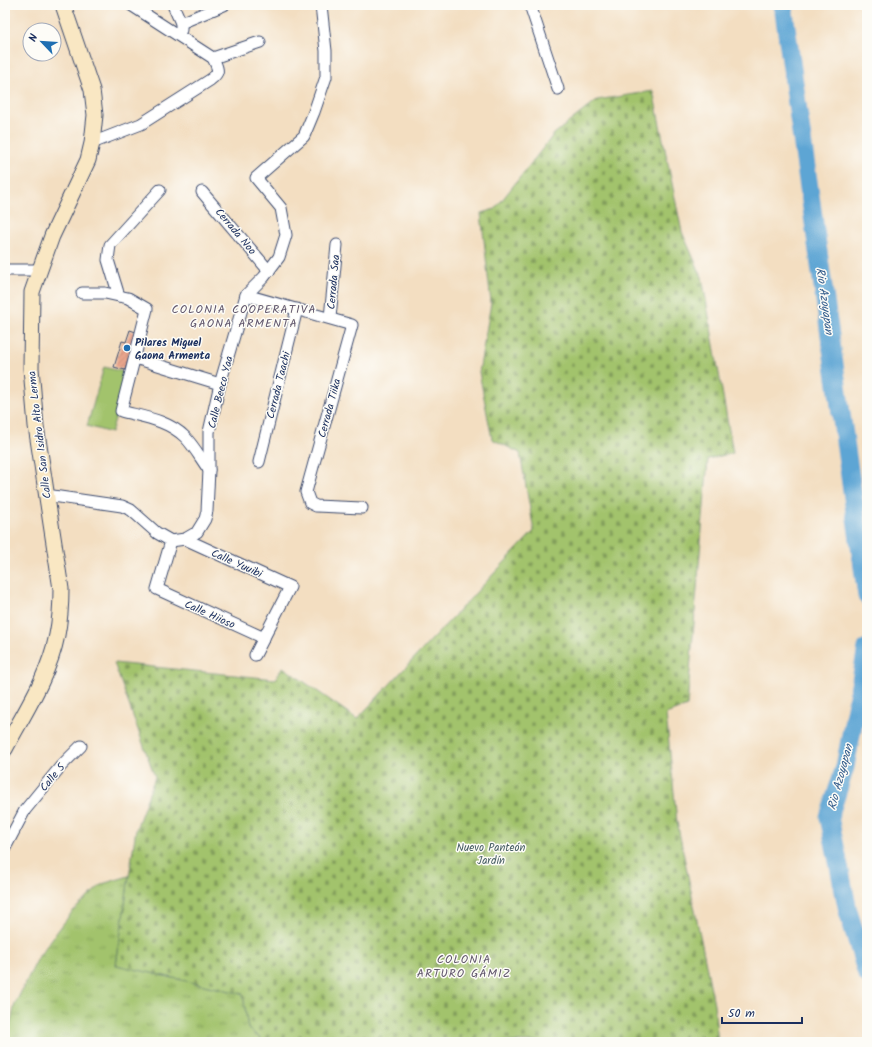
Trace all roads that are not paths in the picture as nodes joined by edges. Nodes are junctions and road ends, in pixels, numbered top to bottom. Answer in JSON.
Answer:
{"nodes":[{"id":1,"x":63,"y":5,"type":"edge"},
{"id":2,"x":131,"y":5,"type":"edge"},
{"id":3,"x":173,"y":5,"type":"edge"},
{"id":4,"x":224,"y":5,"type":"edge"},
{"id":5,"x":321,"y":5,"type":"edge"},
{"id":6,"x":530,"y":5,"type":"edge"},
{"id":7,"x":181,"y":23,"type":"junction"},
{"id":8,"x":181,"y":37,"type":"junction"},
{"id":9,"x":260,"y":42,"type":"dead end"},
{"id":10,"x":213,"y":58,"type":"junction"},
{"id":11,"x":558,"y":89,"type":"dead end"},
{"id":12,"x":92,"y":143,"type":"junction"},
{"id":13,"x":160,"y":190,"type":"dead end"},
{"id":14,"x":202,"y":192,"type":"dead end"},
{"id":15,"x":337,"y":245,"type":"dead end"},
{"id":16,"x":5,"y":270,"type":"edge"},
{"id":17,"x":40,"y":270,"type":"junction"},
{"id":18,"x":269,"y":271,"type":"junction"},
{"id":19,"x":82,"y":293,"type":"dead end"},
{"id":20,"x":246,"y":295,"type":"junction"},
{"id":21,"x":119,"y":296,"type":"junction"},
{"id":22,"x":297,"y":309,"type":"junction"},
{"id":23,"x":330,"y":318,"type":"junction"},
{"id":24,"x":135,"y":358,"type":"junction"},
{"id":25,"x":220,"y":384,"type":"junction"},
{"id":26,"x":259,"y":462,"type":"dead end"},
{"id":27,"x":209,"y":470,"type":"junction"},
{"id":28,"x":46,"y":496,"type":"junction"},
{"id":29,"x":362,"y":508,"type":"dead end"},
{"id":30,"x":185,"y":539,"type":"junction"},
{"id":31,"x":171,"y":541,"type":"junction"},
{"id":32,"x":264,"y":638,"type":"junction"},
{"id":33,"x":255,"y":655,"type":"dead end"},
{"id":34,"x":81,"y":746,"type":"dead end"},
{"id":35,"x":5,"y":749,"type":"edge"},
{"id":36,"x":5,"y":848,"type":"edge"}],
"edges":[{"from":1,"to":12,"type":"street","name":"Calle San Isidro Alto Lerma"},
{"from":2,"to":8,"type":"street"},
{"from":3,"to":7,"type":"street"},
{"from":4,"to":7,"type":"street"},
{"from":5,"to":18,"type":"street"},
{"from":6,"to":11,"type":"street"},
{"from":7,"to":8,"type":"street"},
{"from":8,"to":10,"type":"street"},
{"from":9,"to":10,"type":"street"},
{"from":10,"to":12,"type":"street"},
{"from":12,"to":17,"type":"street","name":"Calle San Isidro Alto Lerma"},
{"from":13,"to":21,"type":"street"},
{"from":14,"to":18,"type":"street","name":"Cerrada Noo"},
{"from":15,"to":23,"type":"street","name":"Cerrada Saa"},
{"from":16,"to":17,"type":"street"},
{"from":17,"to":28,"type":"street","name":"Calle San Isidro Alto Lerma"},
{"from":18,"to":20,"type":"street"},
{"from":19,"to":21,"type":"street"},
{"from":20,"to":22,"type":"street"},
{"from":20,"to":25,"type":"street","name":"Calle Beeco Yaa"},
{"from":21,"to":24,"type":"street"},
{"from":22,"to":23,"type":"street"},
{"from":22,"to":26,"type":"street","name":"Cerrada Taachi"},
{"from":23,"to":29,"type":"street","name":"Cerrada Tiika"},
{"from":24,"to":25,"type":"street"},
{"from":24,"to":27,"type":"street"},
{"from":25,"to":27,"type":"street","name":"Calle Beeco Yaa"},
{"from":27,"to":30,"type":"street","name":"Calle Beeco Yaa"},
{"from":28,"to":31,"type":"street"},
{"from":28,"to":35,"type":"street","name":"Calle San Isidro Alto Lerma"},
{"from":30,"to":31,"type":"street"},
{"from":30,"to":32,"type":"street","name":"Calle Yuuibi"},
{"from":31,"to":32,"type":"street","name":"Calle Hiioso"},
{"from":32,"to":33,"type":"street"},
{"from":34,"to":36,"type":"street","name":"Calle 5"}]}
